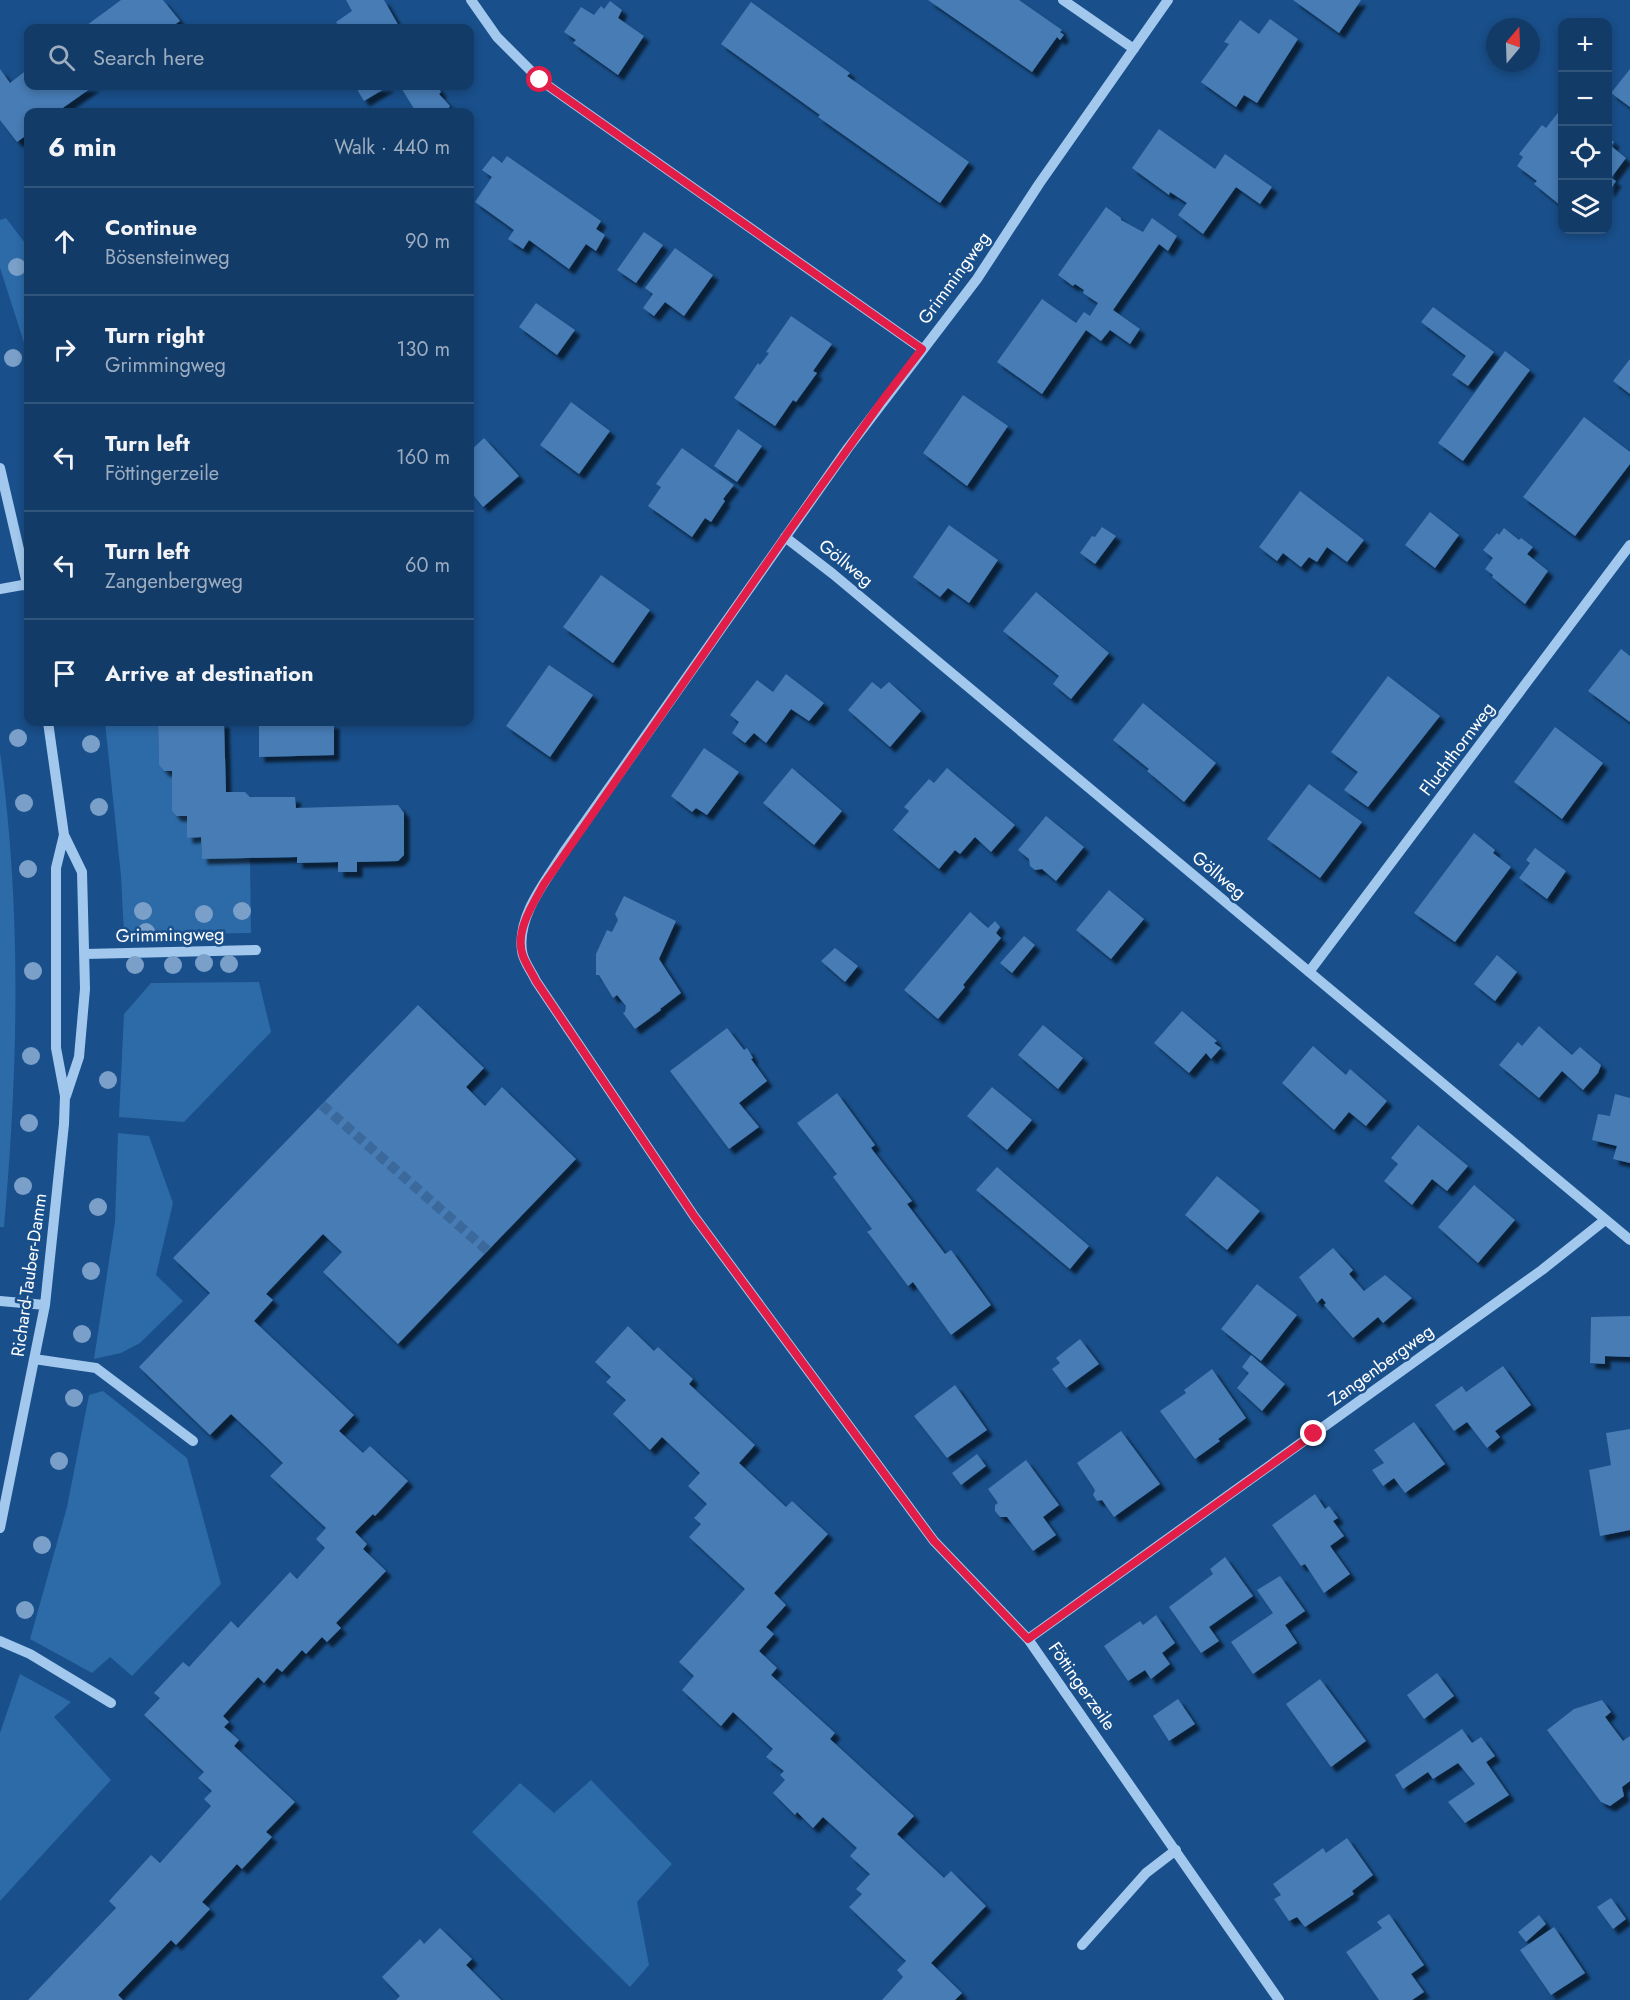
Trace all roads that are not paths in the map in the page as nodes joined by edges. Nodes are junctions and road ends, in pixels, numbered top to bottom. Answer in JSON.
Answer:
{"nodes":[{"id":1,"x":471,"y":0,"type":"edge"},
{"id":2,"x":1063,"y":0,"type":"edge"},
{"id":3,"x":1168,"y":0,"type":"edge"},
{"id":4,"x":1134,"y":49,"type":"junction"},
{"id":5,"x":922,"y":349,"type":"junction"},
{"id":6,"x":0,"y":468,"type":"edge"},
{"id":7,"x":785,"y":537,"type":"junction"},
{"id":8,"x":1630,"y":545,"type":"edge"},
{"id":9,"x":24,"y":569,"type":"edge"},
{"id":10,"x":24,"y":587,"type":"edge"},
{"id":11,"x":0,"y":590,"type":"edge"},
{"id":12,"x":49,"y":726,"type":"edge"},
{"id":13,"x":64,"y":835,"type":"junction"},
{"id":14,"x":522,"y":931,"type":"joint"},
{"id":15,"x":256,"y":950,"type":"dead end"},
{"id":16,"x":85,"y":954,"type":"junction"},
{"id":17,"x":1309,"y":972,"type":"junction"},
{"id":18,"x":65,"y":1096,"type":"junction"},
{"id":19,"x":1605,"y":1220,"type":"junction"},
{"id":20,"x":1630,"y":1240,"type":"edge"},
{"id":21,"x":0,"y":1301,"type":"edge"},
{"id":22,"x":45,"y":1305,"type":"junction"},
{"id":23,"x":34,"y":1359,"type":"junction"},
{"id":24,"x":193,"y":1441,"type":"dead end"},
{"id":25,"x":0,"y":1528,"type":"edge"},
{"id":26,"x":1028,"y":1639,"type":"junction"},
{"id":27,"x":0,"y":1641,"type":"edge"},
{"id":28,"x":111,"y":1703,"type":"dead end"},
{"id":29,"x":1176,"y":1850,"type":"junction"},
{"id":30,"x":1082,"y":1945,"type":"dead end"},
{"id":31,"x":1279,"y":2000,"type":"edge"}],
"edges":[{"from":1,"to":5,"type":"street"},
{"from":2,"to":4,"type":"street"},
{"from":3,"to":4,"type":"street","name":"Grimmingweg"},
{"from":4,"to":5,"type":"street","name":"Grimmingweg"},
{"from":5,"to":7,"type":"street","name":"Grimmingweg"},
{"from":6,"to":9,"type":"street"},
{"from":7,"to":14,"type":"street","name":"Grimmingweg"},
{"from":7,"to":17,"type":"street","name":"Göllweg"},
{"from":8,"to":17,"type":"street","name":"Fluchthornweg"},
{"from":10,"to":11,"type":"street"},
{"from":12,"to":13,"type":"street","name":"Richard-Tauber-Damm"},
{"from":13,"to":16,"type":"street","name":"Richard-Tauber-Damm"},
{"from":13,"to":18,"type":"street","name":"Richard-Tauber-Damm"},
{"from":14,"to":26,"type":"street","name":"Föttingerzeile"},
{"from":15,"to":16,"type":"street","name":"Grimmingweg"},
{"from":16,"to":18,"type":"street","name":"Richard-Tauber-Damm"},
{"from":17,"to":19,"type":"street","name":"Göllweg"},
{"from":18,"to":22,"type":"street","name":"Richard-Tauber-Damm"},
{"from":19,"to":20,"type":"street","name":"Göllweg"},
{"from":19,"to":26,"type":"street","name":"Zangenbergweg"},
{"from":21,"to":22,"type":"street"},
{"from":22,"to":23,"type":"street","name":"Richard-Tauber-Damm"},
{"from":23,"to":24,"type":"street"},
{"from":23,"to":25,"type":"street","name":"Richard-Tauber-Damm"},
{"from":26,"to":29,"type":"street","name":"Föttingerzeile"},
{"from":27,"to":28,"type":"street"},
{"from":29,"to":30,"type":"street"},
{"from":29,"to":31,"type":"street","name":"Föttingerzeile"}]}
